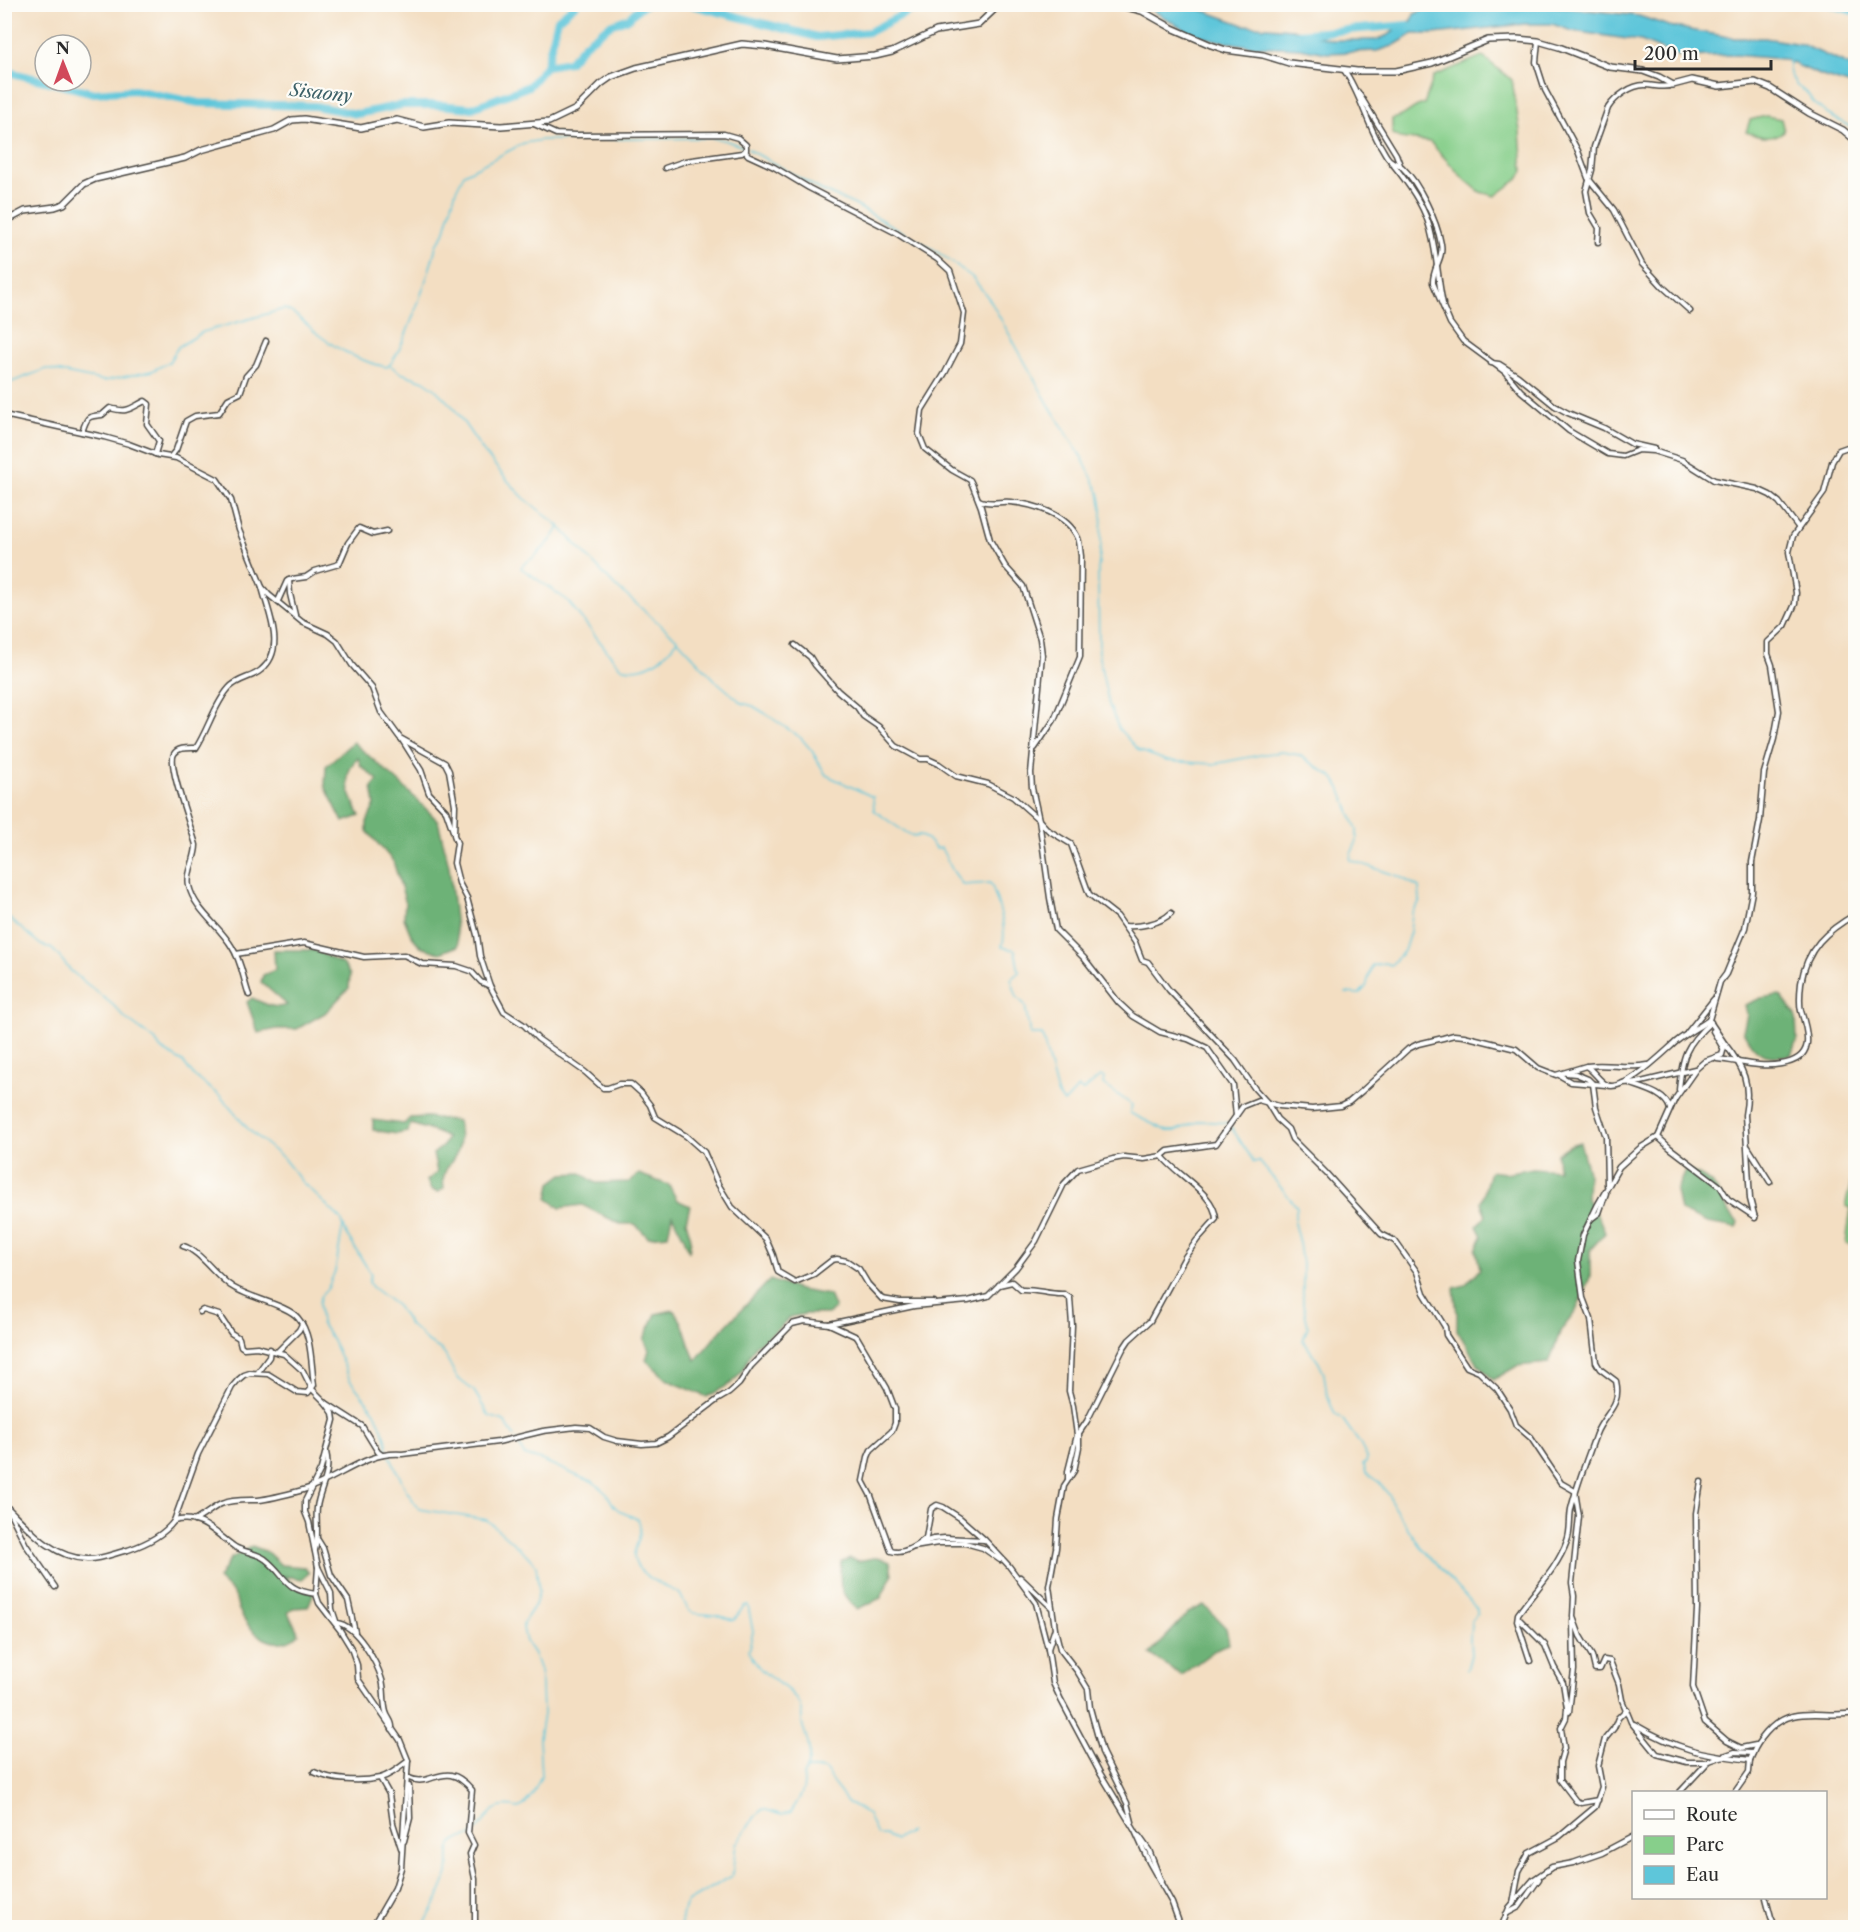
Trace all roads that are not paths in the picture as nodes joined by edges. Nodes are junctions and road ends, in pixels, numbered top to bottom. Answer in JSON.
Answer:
{"nodes":[{"id":1,"x":1000,"y":4,"type":"edge"},
{"id":2,"x":1114,"y":4,"type":"edge"},
{"id":3,"x":1538,"y":41,"type":"junction"},
{"id":4,"x":1343,"y":69,"type":"junction"},
{"id":5,"x":1353,"y":83,"type":"junction"},
{"id":6,"x":1673,"y":85,"type":"junction"},
{"id":7,"x":533,"y":124,"type":"junction"},
{"id":8,"x":1856,"y":141,"type":"edge"},
{"id":9,"x":746,"y":148,"type":"junction"},
{"id":10,"x":1389,"y":160,"type":"junction"},
{"id":11,"x":1400,"y":165,"type":"junction"},
{"id":12,"x":665,"y":168,"type":"dead end"},
{"id":13,"x":1588,"y":178,"type":"junction"},
{"id":14,"x":4,"y":222,"type":"edge"},
{"id":15,"x":1598,"y":242,"type":"dead end"},
{"id":16,"x":1437,"y":265,"type":"junction"},
{"id":17,"x":1690,"y":311,"type":"dead end"},
{"id":18,"x":266,"y":340,"type":"dead end"},
{"id":19,"x":1490,"y":363,"type":"junction"},
{"id":20,"x":4,"y":415,"type":"edge"},
{"id":21,"x":82,"y":432,"type":"junction"},
{"id":22,"x":1856,"y":444,"type":"edge"},
{"id":23,"x":1657,"y":452,"type":"junction"},
{"id":24,"x":155,"y":454,"type":"junction"},
{"id":25,"x":170,"y":456,"type":"junction"},
{"id":26,"x":978,"y":499,"type":"junction"},
{"id":27,"x":1798,"y":527,"type":"junction"},
{"id":28,"x":387,"y":531,"type":"dead end"},
{"id":29,"x":290,"y":580,"type":"junction"},
{"id":30,"x":262,"y":587,"type":"junction"},
{"id":31,"x":278,"y":601,"type":"junction"},
{"id":32,"x":295,"y":616,"type":"junction"},
{"id":33,"x":795,"y":645,"type":"dead end"},
{"id":34,"x":400,"y":738,"type":"junction"},
{"id":35,"x":1033,"y":751,"type":"junction"},
{"id":36,"x":1039,"y":820,"type":"junction"},
{"id":37,"x":454,"y":835,"type":"junction"},
{"id":38,"x":1171,"y":913,"type":"dead end"},
{"id":39,"x":1856,"y":914,"type":"edge"},
{"id":40,"x":1125,"y":925,"type":"junction"},
{"id":41,"x":236,"y":954,"type":"junction"},
{"id":42,"x":490,"y":986,"type":"junction"},
{"id":43,"x":249,"y":995,"type":"dead end"},
{"id":44,"x":1716,"y":996,"type":"junction"},
{"id":45,"x":1710,"y":1021,"type":"junction"},
{"id":46,"x":1685,"y":1036,"type":"junction"},
{"id":47,"x":1724,"y":1046,"type":"junction"},
{"id":48,"x":1715,"y":1059,"type":"junction"},
{"id":49,"x":1741,"y":1064,"type":"junction"},
{"id":50,"x":1650,"y":1065,"type":"junction"},
{"id":51,"x":1586,"y":1066,"type":"junction"},
{"id":52,"x":1696,"y":1069,"type":"junction"},
{"id":53,"x":1565,"y":1073,"type":"junction"},
{"id":54,"x":1681,"y":1074,"type":"junction"},
{"id":55,"x":1558,"y":1075,"type":"junction"},
{"id":56,"x":1623,"y":1083,"type":"junction"},
{"id":57,"x":1593,"y":1084,"type":"junction"},
{"id":58,"x":1630,"y":1084,"type":"junction"},
{"id":59,"x":1606,"y":1085,"type":"junction"},
{"id":60,"x":1679,"y":1092,"type":"junction"},
{"id":61,"x":1266,"y":1101,"type":"junction"},
{"id":62,"x":1670,"y":1110,"type":"junction"},
{"id":63,"x":1236,"y":1116,"type":"junction"},
{"id":64,"x":1659,"y":1137,"type":"junction"},
{"id":65,"x":1747,"y":1147,"type":"junction"},
{"id":66,"x":1162,"y":1156,"type":"junction"},
{"id":67,"x":1770,"y":1182,"type":"dead end"},
{"id":68,"x":1607,"y":1187,"type":"junction"},
{"id":69,"x":183,"y":1246,"type":"dead end"},
{"id":70,"x":998,"y":1286,"type":"junction"},
{"id":71,"x":936,"y":1303,"type":"junction"},
{"id":72,"x":200,"y":1312,"type":"dead end"},
{"id":73,"x":302,"y":1324,"type":"junction"},
{"id":74,"x":829,"y":1324,"type":"junction"},
{"id":75,"x":270,"y":1350,"type":"junction"},
{"id":76,"x":277,"y":1352,"type":"junction"},
{"id":77,"x":257,"y":1373,"type":"junction"},
{"id":78,"x":312,"y":1389,"type":"junction"},
{"id":79,"x":326,"y":1403,"type":"junction"},
{"id":80,"x":326,"y":1450,"type":"junction"},
{"id":81,"x":387,"y":1454,"type":"junction"},
{"id":82,"x":1068,"y":1480,"type":"junction"},
{"id":83,"x":323,"y":1482,"type":"junction"},
{"id":84,"x":1701,"y":1482,"type":"dead end"},
{"id":85,"x":313,"y":1486,"type":"junction"},
{"id":86,"x":1575,"y":1491,"type":"junction"},
{"id":87,"x":4,"y":1502,"type":"edge"},
{"id":88,"x":8,"y":1508,"type":"junction"},
{"id":89,"x":174,"y":1521,"type":"junction"},
{"id":90,"x":194,"y":1521,"type":"junction"},
{"id":91,"x":318,"y":1540,"type":"junction"},
{"id":92,"x":985,"y":1540,"type":"junction"},
{"id":93,"x":915,"y":1546,"type":"junction"},
{"id":94,"x":315,"y":1550,"type":"junction"},
{"id":95,"x":1004,"y":1562,"type":"junction"},
{"id":96,"x":318,"y":1567,"type":"junction"},
{"id":97,"x":1014,"y":1574,"type":"junction"},
{"id":98,"x":55,"y":1587,"type":"dead end"},
{"id":99,"x":316,"y":1594,"type":"junction"},
{"id":100,"x":1051,"y":1608,"type":"junction"},
{"id":101,"x":1518,"y":1617,"type":"junction"},
{"id":102,"x":1574,"y":1617,"type":"junction"},
{"id":103,"x":337,"y":1623,"type":"junction"},
{"id":104,"x":1055,"y":1628,"type":"junction"},
{"id":105,"x":340,"y":1630,"type":"junction"},
{"id":106,"x":356,"y":1635,"type":"junction"},
{"id":107,"x":1048,"y":1649,"type":"junction"},
{"id":108,"x":1530,"y":1661,"type":"dead end"},
{"id":109,"x":1627,"y":1709,"type":"junction"},
{"id":110,"x":1856,"y":1713,"type":"edge"},
{"id":111,"x":1566,"y":1718,"type":"junction"},
{"id":112,"x":1631,"y":1722,"type":"junction"},
{"id":113,"x":392,"y":1729,"type":"junction"},
{"id":114,"x":1756,"y":1744,"type":"junction"},
{"id":115,"x":1754,"y":1753,"type":"junction"},
{"id":116,"x":1722,"y":1756,"type":"junction"},
{"id":117,"x":408,"y":1760,"type":"junction"},
{"id":118,"x":1709,"y":1760,"type":"junction"},
{"id":119,"x":1750,"y":1760,"type":"junction"},
{"id":120,"x":315,"y":1772,"type":"dead end"},
{"id":121,"x":409,"y":1775,"type":"junction"},
{"id":122,"x":380,"y":1778,"type":"junction"},
{"id":123,"x":1681,"y":1791,"type":"edge"},
{"id":124,"x":1736,"y":1791,"type":"edge"},
{"id":125,"x":1598,"y":1800,"type":"junction"},
{"id":126,"x":1134,"y":1828,"type":"junction"},
{"id":127,"x":1632,"y":1837,"type":"edge"},
{"id":128,"x":402,"y":1850,"type":"junction"},
{"id":129,"x":1540,"y":1877,"type":"junction"},
{"id":130,"x":1766,"y":1899,"type":"edge"},
{"id":131,"x":1513,"y":1904,"type":"junction"},
{"id":132,"x":1506,"y":1915,"type":"junction"},
{"id":133,"x":372,"y":1928,"type":"edge"},
{"id":134,"x":475,"y":1928,"type":"edge"},
{"id":135,"x":1181,"y":1928,"type":"edge"},
{"id":136,"x":1501,"y":1928,"type":"edge"},
{"id":137,"x":1776,"y":1928,"type":"edge"}],
"edges":[{"from":1,"to":7,"type":"street"},
{"from":2,"to":4,"type":"street"},
{"from":3,"to":4,"type":"street"},
{"from":3,"to":6,"type":"street"},
{"from":3,"to":13,"type":"street"},
{"from":4,"to":5,"type":"street"},
{"from":5,"to":10,"type":"street"},
{"from":5,"to":11,"type":"street"},
{"from":6,"to":8,"type":"street"},
{"from":6,"to":13,"type":"street"},
{"from":7,"to":9,"type":"street"},
{"from":7,"to":14,"type":"street"},
{"from":9,"to":12,"type":"street"},
{"from":9,"to":26,"type":"street"},
{"from":10,"to":11,"type":"street"},
{"from":10,"to":16,"type":"street"},
{"from":11,"to":16,"type":"street"},
{"from":13,"to":15,"type":"street"},
{"from":13,"to":17,"type":"street"},
{"from":16,"to":19,"type":"street"},
{"from":18,"to":25,"type":"street"},
{"from":19,"to":23,"type":"street"},
{"from":19,"to":23,"type":"street"},
{"from":20,"to":21,"type":"street"},
{"from":21,"to":24,"type":"street"},
{"from":21,"to":24,"type":"street"},
{"from":22,"to":27,"type":"street"},
{"from":23,"to":27,"type":"street"},
{"from":24,"to":25,"type":"street"},
{"from":25,"to":30,"type":"street"},
{"from":26,"to":35,"type":"street"},
{"from":26,"to":35,"type":"street"},
{"from":27,"to":44,"type":"street"},
{"from":28,"to":29,"type":"street"},
{"from":29,"to":31,"type":"street"},
{"from":29,"to":32,"type":"street"},
{"from":30,"to":31,"type":"street"},
{"from":30,"to":41,"type":"street"},
{"from":31,"to":32,"type":"street"},
{"from":32,"to":34,"type":"street"},
{"from":33,"to":36,"type":"street"},
{"from":34,"to":37,"type":"street"},
{"from":34,"to":37,"type":"street"},
{"from":35,"to":36,"type":"street"},
{"from":36,"to":40,"type":"street"},
{"from":36,"to":63,"type":"street"},
{"from":37,"to":42,"type":"street"},
{"from":38,"to":40,"type":"street"},
{"from":39,"to":49,"type":"street"},
{"from":40,"to":61,"type":"street"},
{"from":41,"to":42,"type":"street"},
{"from":41,"to":43,"type":"street"},
{"from":42,"to":71,"type":"street"},
{"from":44,"to":45,"type":"street"},
{"from":44,"to":46,"type":"street"},
{"from":45,"to":46,"type":"street"},
{"from":45,"to":47,"type":"street"},
{"from":45,"to":54,"type":"street"},
{"from":46,"to":50,"type":"street"},
{"from":47,"to":48,"type":"street"},
{"from":47,"to":49,"type":"street"},
{"from":48,"to":49,"type":"street"},
{"from":48,"to":52,"type":"street"},
{"from":49,"to":65,"type":"street"},
{"from":50,"to":51,"type":"street"},
{"from":50,"to":56,"type":"street"},
{"from":51,"to":53,"type":"street"},
{"from":51,"to":59,"type":"street"},
{"from":52,"to":54,"type":"street"},
{"from":52,"to":60,"type":"street"},
{"from":53,"to":55,"type":"street"},
{"from":53,"to":57,"type":"street"},
{"from":54,"to":58,"type":"street"},
{"from":54,"to":60,"type":"street"},
{"from":55,"to":57,"type":"street"},
{"from":55,"to":61,"type":"street"},
{"from":56,"to":58,"type":"street"},
{"from":56,"to":59,"type":"street"},
{"from":57,"to":59,"type":"street"},
{"from":57,"to":68,"type":"street"},
{"from":58,"to":62,"type":"street"},
{"from":60,"to":62,"type":"street"},
{"from":61,"to":63,"type":"street"},
{"from":61,"to":86,"type":"street"},
{"from":62,"to":64,"type":"street"},
{"from":63,"to":66,"type":"street"},
{"from":64,"to":65,"type":"street"},
{"from":64,"to":68,"type":"street"},
{"from":65,"to":67,"type":"street"},
{"from":66,"to":70,"type":"street"},
{"from":66,"to":82,"type":"street"},
{"from":68,"to":86,"type":"street"},
{"from":69,"to":73,"type":"street"},
{"from":70,"to":71,"type":"street"},
{"from":70,"to":82,"type":"street"},
{"from":71,"to":74,"type":"street"},
{"from":72,"to":75,"type":"street"},
{"from":73,"to":76,"type":"street"},
{"from":73,"to":78,"type":"street"},
{"from":74,"to":81,"type":"street"},
{"from":74,"to":93,"type":"street"},
{"from":75,"to":76,"type":"street"},
{"from":75,"to":77,"type":"street"},
{"from":76,"to":78,"type":"street"},
{"from":77,"to":78,"type":"street"},
{"from":77,"to":89,"type":"street"},
{"from":78,"to":79,"type":"street"},
{"from":79,"to":80,"type":"street"},
{"from":79,"to":81,"type":"street"},
{"from":80,"to":83,"type":"street"},
{"from":80,"to":85,"type":"street"},
{"from":81,"to":83,"type":"street"},
{"from":82,"to":100,"type":"street"},
{"from":83,"to":85,"type":"street"},
{"from":83,"to":91,"type":"street"},
{"from":84,"to":114,"type":"street"},
{"from":85,"to":90,"type":"street"},
{"from":85,"to":94,"type":"street"},
{"from":86,"to":101,"type":"street"},
{"from":86,"to":102,"type":"street"},
{"from":87,"to":88,"type":"street"},
{"from":88,"to":89,"type":"street"},
{"from":88,"to":98,"type":"street"},
{"from":89,"to":90,"type":"street"},
{"from":90,"to":99,"type":"street"},
{"from":91,"to":94,"type":"street"},
{"from":91,"to":106,"type":"street"},
{"from":92,"to":93,"type":"street"},
{"from":92,"to":93,"type":"street"},
{"from":92,"to":95,"type":"street"},
{"from":93,"to":95,"type":"street"},
{"from":94,"to":96,"type":"street"},
{"from":95,"to":97,"type":"street"},
{"from":96,"to":99,"type":"street"},
{"from":96,"to":103,"type":"street"},
{"from":97,"to":100,"type":"street"},
{"from":97,"to":107,"type":"street"},
{"from":99,"to":105,"type":"street"},
{"from":100,"to":104,"type":"street"},
{"from":101,"to":108,"type":"street"},
{"from":101,"to":111,"type":"street"},
{"from":102,"to":109,"type":"street"},
{"from":102,"to":111,"type":"street"},
{"from":103,"to":105,"type":"street"},
{"from":103,"to":106,"type":"street"},
{"from":104,"to":107,"type":"street"},
{"from":104,"to":126,"type":"street"},
{"from":105,"to":113,"type":"street"},
{"from":106,"to":113,"type":"street"},
{"from":107,"to":126,"type":"street"},
{"from":109,"to":112,"type":"street"},
{"from":109,"to":125,"type":"street"},
{"from":110,"to":114,"type":"street"},
{"from":111,"to":125,"type":"street"},
{"from":112,"to":116,"type":"street"},
{"from":112,"to":118,"type":"street"},
{"from":113,"to":117,"type":"street"},
{"from":114,"to":115,"type":"street"},
{"from":115,"to":116,"type":"street"},
{"from":115,"to":119,"type":"street"},
{"from":116,"to":118,"type":"street"},
{"from":116,"to":119,"type":"street"},
{"from":117,"to":121,"type":"street"},
{"from":117,"to":122,"type":"street"},
{"from":118,"to":123,"type":"street"},
{"from":119,"to":124,"type":"street"},
{"from":120,"to":122,"type":"street"},
{"from":121,"to":128,"type":"street"},
{"from":121,"to":134,"type":"street"},
{"from":122,"to":128,"type":"street"},
{"from":125,"to":131,"type":"street"},
{"from":126,"to":135,"type":"street"},
{"from":127,"to":129,"type":"street"},
{"from":128,"to":133,"type":"street"},
{"from":129,"to":131,"type":"street"},
{"from":129,"to":132,"type":"street"},
{"from":130,"to":137,"type":"street"},
{"from":131,"to":132,"type":"street"},
{"from":132,"to":136,"type":"street"}]}
